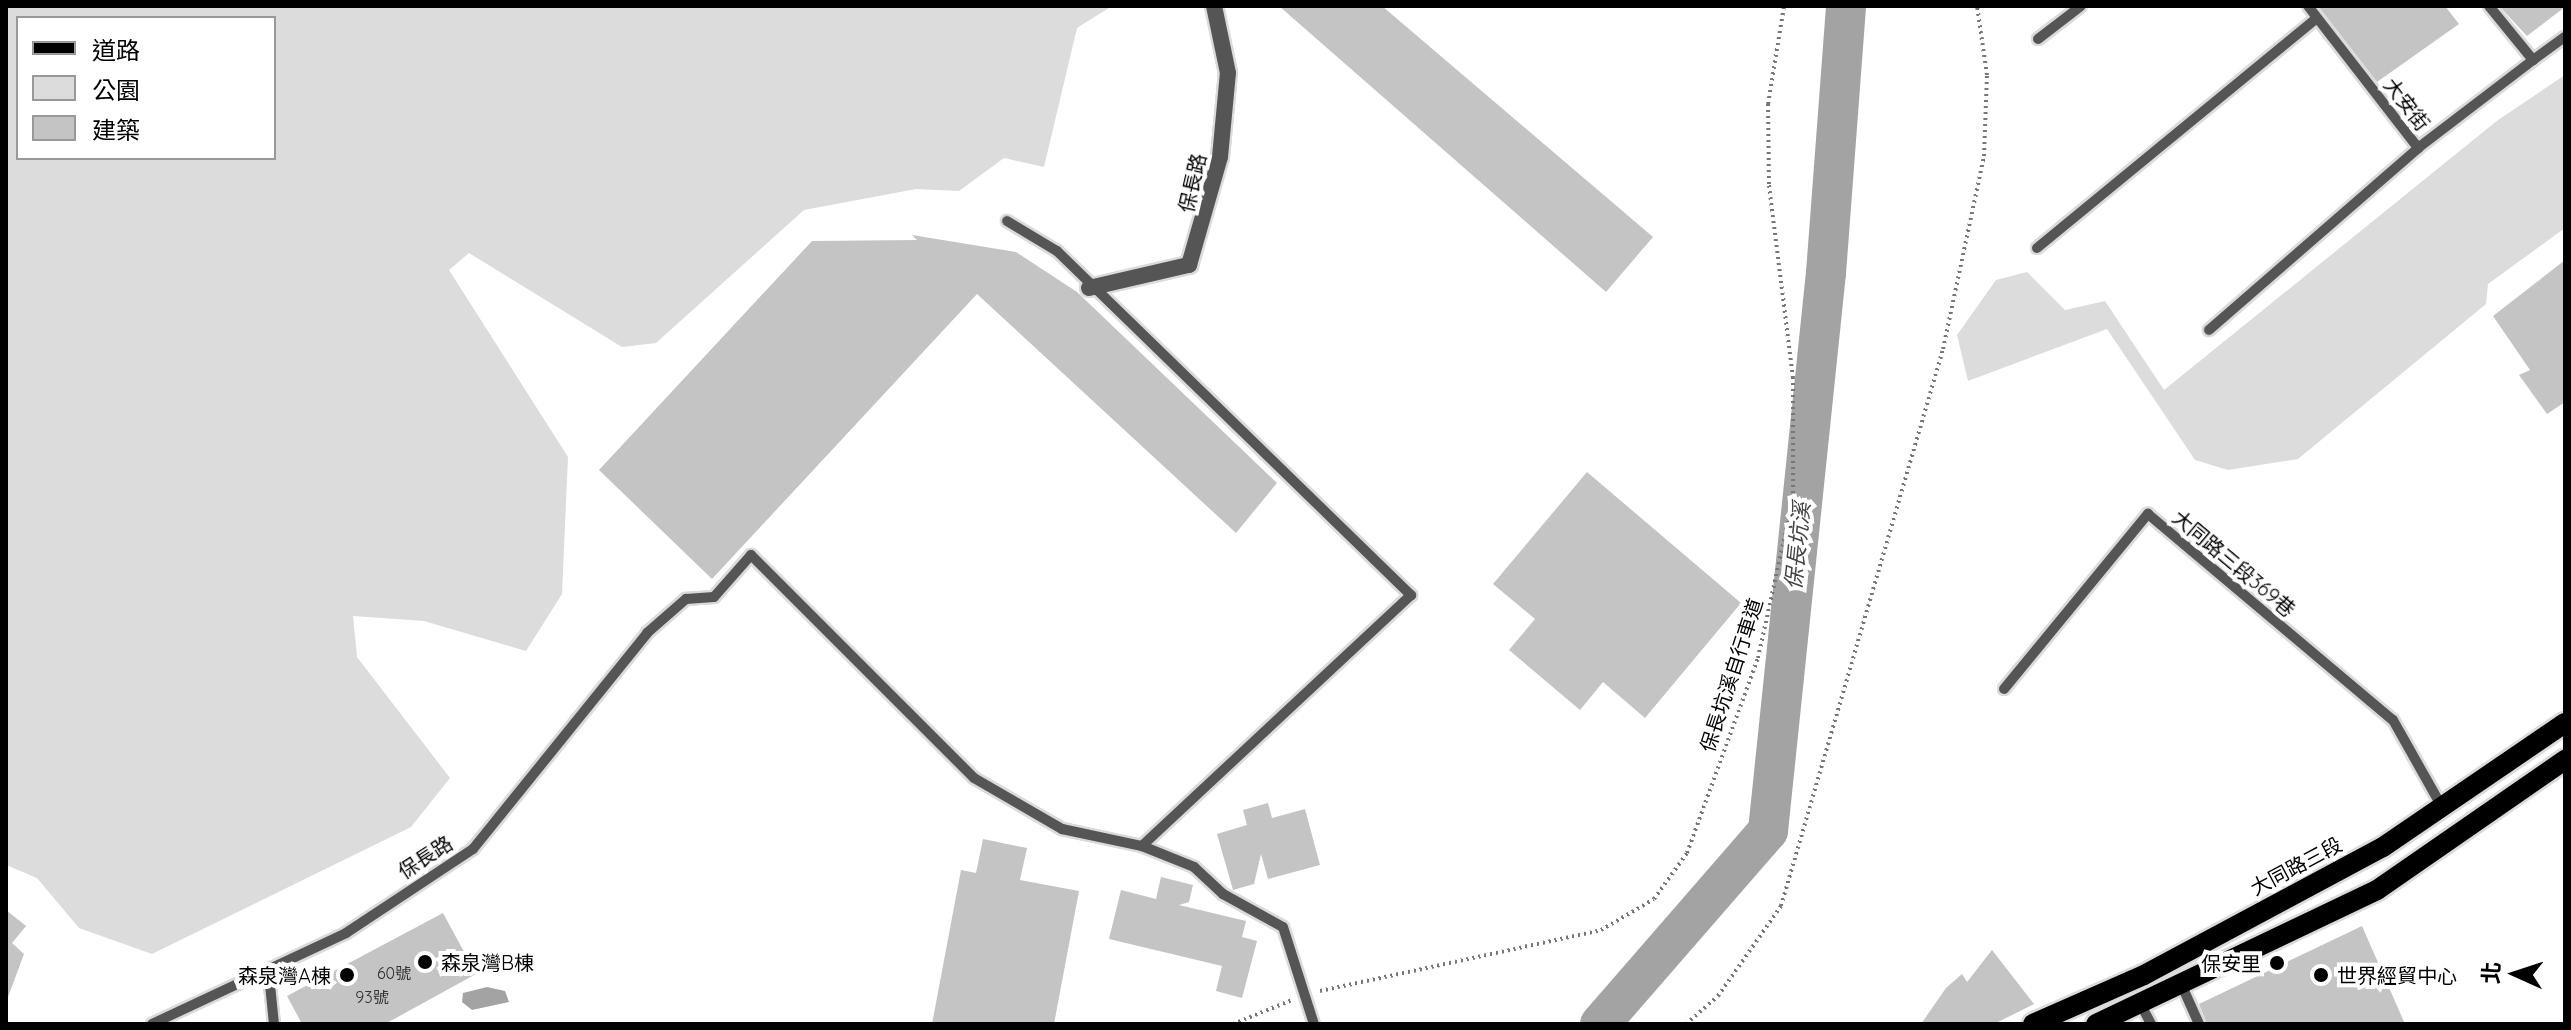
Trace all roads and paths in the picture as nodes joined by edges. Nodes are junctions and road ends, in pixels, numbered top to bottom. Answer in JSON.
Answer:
{"nodes":[{"id":1,"x":1214,"y":6,"type":"edge"},
{"id":2,"x":1784,"y":6,"type":"edge"},
{"id":3,"x":1977,"y":6,"type":"edge"},
{"id":4,"x":2081,"y":6,"type":"edge"},
{"id":5,"x":2308,"y":6,"type":"edge"},
{"id":6,"x":2489,"y":6,"type":"edge"},
{"id":7,"x":2317,"y":18,"type":"junction"},
{"id":8,"x":2565,"y":37,"type":"edge"},
{"id":9,"x":2038,"y":39,"type":"dead end"},
{"id":10,"x":2533,"y":60,"type":"junction"},
{"id":11,"x":2418,"y":148,"type":"junction"},
{"id":12,"x":1007,"y":221,"type":"dead end"},
{"id":13,"x":2037,"y":248,"type":"dead end"},
{"id":14,"x":1089,"y":288,"type":"junction"},
{"id":15,"x":2209,"y":330,"type":"dead end"},
{"id":16,"x":2004,"y":689,"type":"dead end"},
{"id":17,"x":2565,"y":723,"type":"edge"},
{"id":18,"x":2565,"y":760,"type":"edge"},
{"id":19,"x":2443,"y":809,"type":"junction"},
{"id":20,"x":1142,"y":846,"type":"junction"},
{"id":21,"x":269,"y":975,"type":"junction"},
{"id":22,"x":2182,"y":986,"type":"junction"},
{"id":23,"x":1305,"y":994,"type":"junction"},
{"id":24,"x":2141,"y":1005,"type":"junction"},
{"id":25,"x":179,"y":1019,"type":"edge"},
{"id":26,"x":152,"y":1024,"type":"edge"},
{"id":27,"x":274,"y":1024,"type":"edge"},
{"id":28,"x":1233,"y":1024,"type":"edge"},
{"id":29,"x":1314,"y":1024,"type":"edge"},
{"id":30,"x":1686,"y":1024,"type":"edge"},
{"id":31,"x":2033,"y":1024,"type":"edge"},
{"id":32,"x":2096,"y":1024,"type":"edge"},
{"id":33,"x":2151,"y":1024,"type":"edge"},
{"id":34,"x":2199,"y":1024,"type":"edge"}],
"edges":[{"from":1,"to":14,"type":"street","name":"保長路"},
{"from":2,"to":23,"type":"path","name":"保長坑溪自行車道"},
{"from":3,"to":30,"type":"path"},
{"from":4,"to":9,"type":"lane"},
{"from":5,"to":7,"type":"lane","name":"大安街"},
{"from":6,"to":10,"type":"lane"},
{"from":7,"to":11,"type":"lane","name":"大安街"},
{"from":7,"to":13,"type":"lane"},
{"from":8,"to":10,"type":"lane","name":"大安街"},
{"from":10,"to":11,"type":"lane","name":"大安街"},
{"from":11,"to":15,"type":"lane"},
{"from":12,"to":14,"type":"lane"},
{"from":14,"to":20,"type":"lane"},
{"from":16,"to":19,"type":"lane","name":"大同路三段369巷"},
{"from":17,"to":19,"type":"main road","name":"大同路三段"},
{"from":18,"to":22,"type":"main road"},
{"from":19,"to":31,"type":"main road","name":"大同路三段"},
{"from":20,"to":21,"type":"lane","name":"保長路"},
{"from":20,"to":23,"type":"lane"},
{"from":21,"to":25,"type":"lane","name":"保長路"},
{"from":21,"to":27,"type":"lane"},
{"from":22,"to":24,"type":"main road"},
{"from":22,"to":34,"type":"lane"},
{"from":23,"to":28,"type":"path","name":"保長坑溪自行車道"},
{"from":23,"to":29,"type":"lane"},
{"from":24,"to":32,"type":"main road"},
{"from":24,"to":33,"type":"lane"},
{"from":25,"to":26,"type":"lane","name":"保長路"}]}
